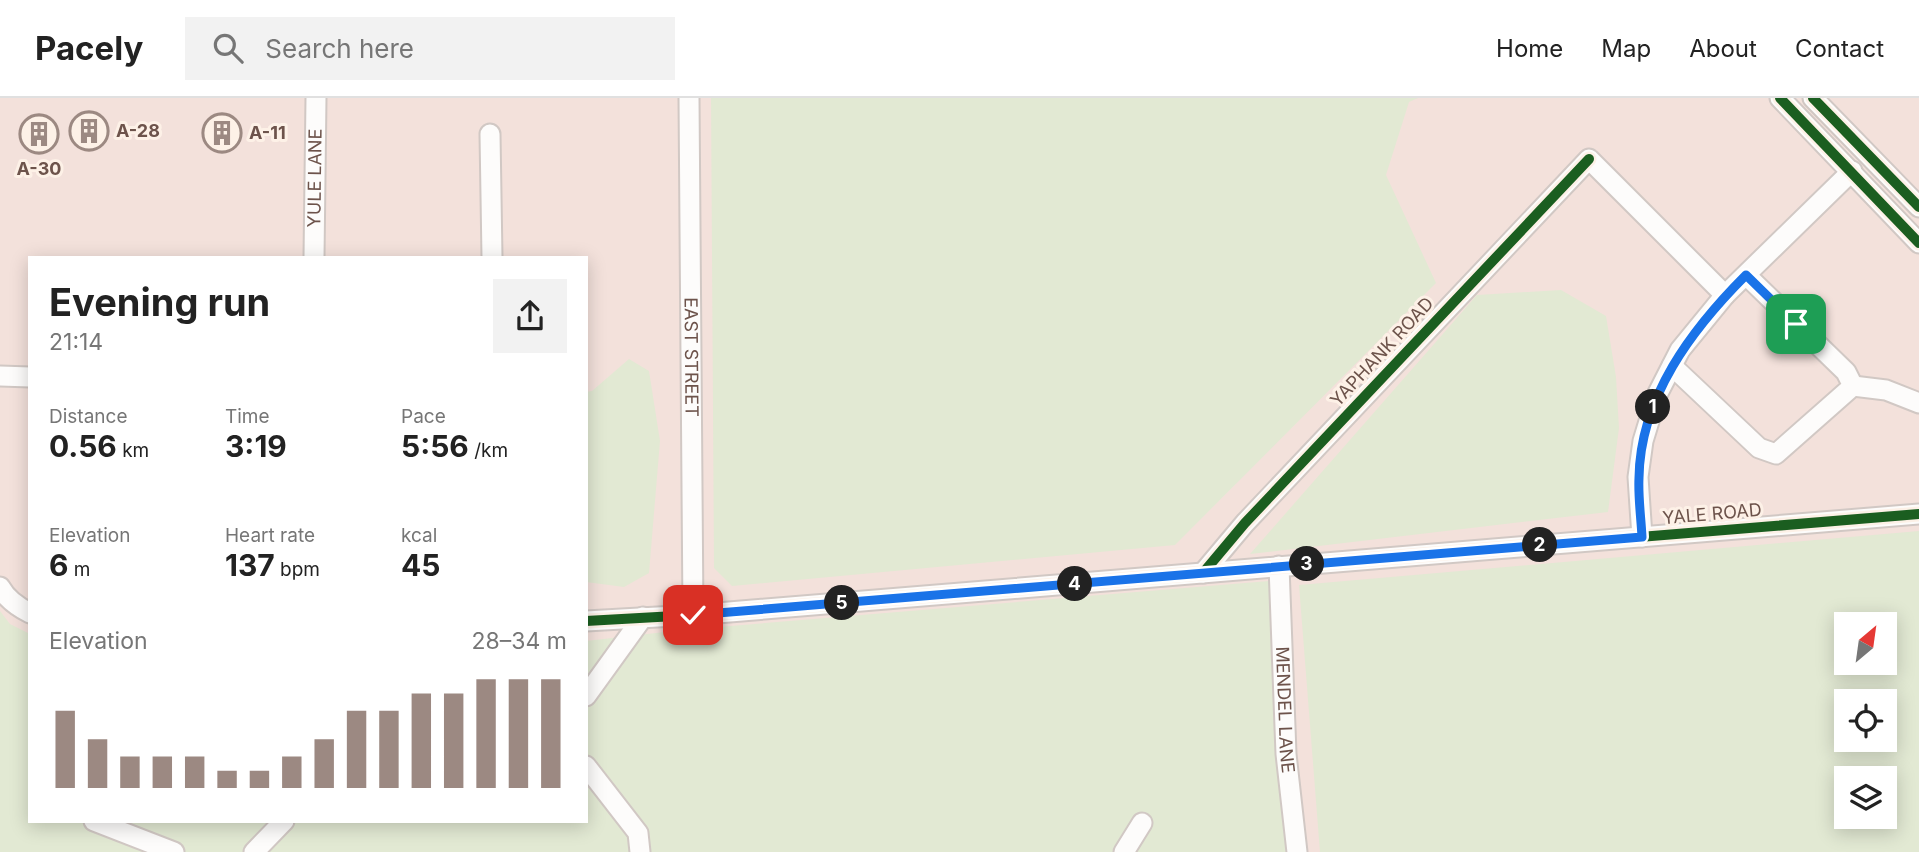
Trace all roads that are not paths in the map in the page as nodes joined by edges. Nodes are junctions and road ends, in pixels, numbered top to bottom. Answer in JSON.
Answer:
{"nodes":[{"id":1,"x":316,"y":98,"type":"edge"},
{"id":2,"x":689,"y":98,"type":"edge"},
{"id":3,"x":1780,"y":98,"type":"edge"},
{"id":4,"x":1813,"y":98,"type":"edge"},
{"id":5,"x":490,"y":134,"type":"dead end"},
{"id":6,"x":1852,"y":172,"type":"junction"},
{"id":7,"x":1919,"y":207,"type":"edge"},
{"id":8,"x":1919,"y":243,"type":"edge"},
{"id":9,"x":314,"y":256,"type":"edge"},
{"id":10,"x":492,"y":256,"type":"edge"},
{"id":11,"x":1746,"y":275,"type":"junction"},
{"id":12,"x":1726,"y":295,"type":"junction"},
{"id":13,"x":1672,"y":366,"type":"junction"},
{"id":14,"x":0,"y":376,"type":"edge"},
{"id":15,"x":28,"y":377,"type":"edge"},
{"id":16,"x":1853,"y":386,"type":"junction"},
{"id":17,"x":1919,"y":403,"type":"edge"},
{"id":18,"x":1919,"y":514,"type":"edge"},
{"id":19,"x":1642,"y":537,"type":"junction"},
{"id":20,"x":1279,"y":566,"type":"junction"},
{"id":21,"x":1203,"y":573,"type":"junction"},
{"id":22,"x":0,"y":587,"type":"edge"},
{"id":23,"x":28,"y":612,"type":"edge"},
{"id":24,"x":693,"y":615,"type":"junction"},
{"id":25,"x":643,"y":617,"type":"junction"},
{"id":26,"x":588,"y":621,"type":"edge"},
{"id":27,"x":588,"y":692,"type":"edge"},
{"id":28,"x":588,"y":769,"type":"edge"},
{"id":29,"x":99,"y":823,"type":"edge"},
{"id":30,"x":282,"y":823,"type":"edge"},
{"id":31,"x":1142,"y":823,"type":"dead end"},
{"id":32,"x":174,"y":852,"type":"edge"},
{"id":33,"x":254,"y":852,"type":"edge"},
{"id":34,"x":640,"y":852,"type":"edge"},
{"id":35,"x":1124,"y":852,"type":"edge"},
{"id":36,"x":1297,"y":852,"type":"edge"}],
"edges":[{"from":1,"to":9,"type":"street","name":"YULE LANE"},
{"from":2,"to":24,"type":"street","name":"EAST STREET"},
{"from":3,"to":6,"type":"street"},
{"from":4,"to":7,"type":"street"},
{"from":5,"to":10,"type":"street"},
{"from":6,"to":8,"type":"street"},
{"from":6,"to":11,"type":"street"},
{"from":11,"to":12,"type":"street"},
{"from":11,"to":16,"type":"street"},
{"from":12,"to":13,"type":"street"},
{"from":12,"to":21,"type":"street","name":"YAPHANK ROAD"},
{"from":13,"to":16,"type":"street"},
{"from":13,"to":19,"type":"street"},
{"from":14,"to":15,"type":"street"},
{"from":16,"to":17,"type":"street"},
{"from":18,"to":19,"type":"street","name":"YALE ROAD"},
{"from":19,"to":20,"type":"street","name":"YALE ROAD"},
{"from":20,"to":21,"type":"street","name":"YALE ROAD"},
{"from":20,"to":36,"type":"street","name":"MENDEL LANE"},
{"from":21,"to":24,"type":"street","name":"YALE ROAD"},
{"from":22,"to":23,"type":"street"},
{"from":24,"to":25,"type":"street","name":"YALE ROAD"},
{"from":25,"to":26,"type":"street","name":"YALE ROAD"},
{"from":25,"to":27,"type":"street"},
{"from":28,"to":34,"type":"street"},
{"from":29,"to":32,"type":"street"},
{"from":30,"to":33,"type":"street"},
{"from":31,"to":35,"type":"street"}]}
